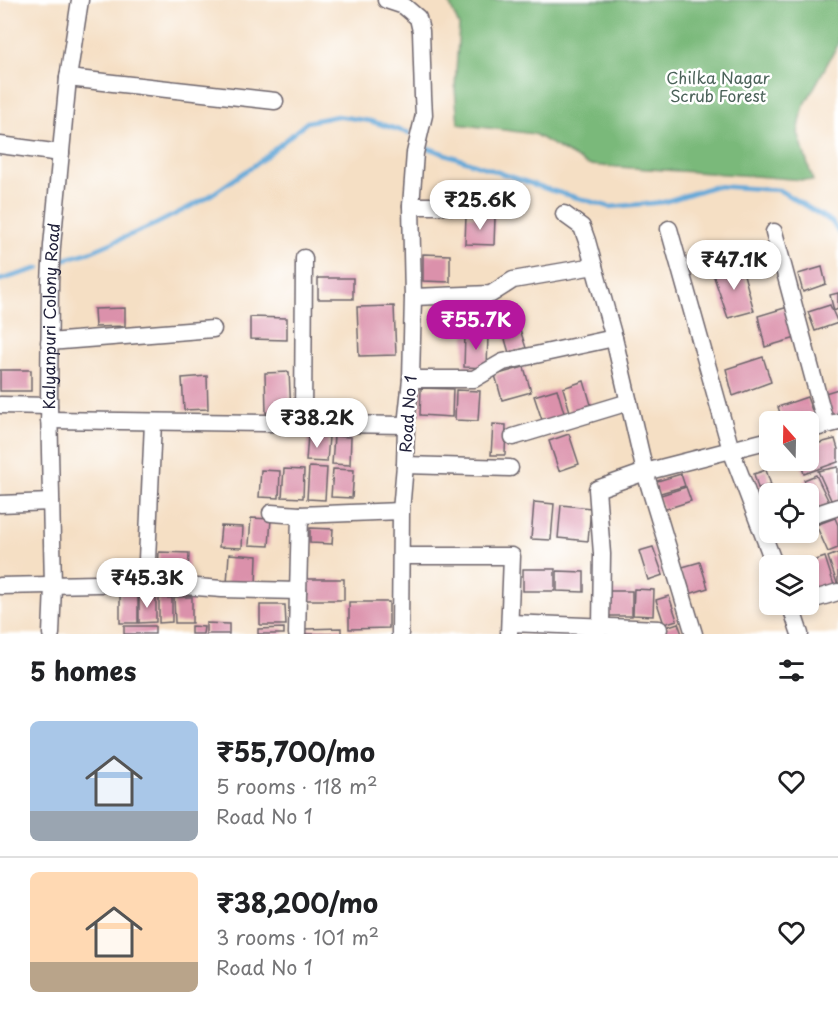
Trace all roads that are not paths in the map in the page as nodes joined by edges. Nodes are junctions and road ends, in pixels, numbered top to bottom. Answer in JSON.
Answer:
{"nodes":[{"id":1,"x":80,"y":0,"type":"edge"},
{"id":2,"x":386,"y":0,"type":"edge"},
{"id":3,"x":68,"y":78,"type":"junction"},
{"id":4,"x":275,"y":101,"type":"dead end"},
{"id":5,"x":0,"y":145,"type":"edge"},
{"id":6,"x":61,"y":153,"type":"junction"},
{"id":7,"x":411,"y":206,"type":"junction"},
{"id":8,"x":517,"y":206,"type":"dead end"},
{"id":9,"x":564,"y":214,"type":"dead end"},
{"id":10,"x":669,"y":229,"type":"dead end"},
{"id":11,"x":774,"y":232,"type":"dead end"},
{"id":12,"x":304,"y":258,"type":"dead end"},
{"id":13,"x":594,"y":266,"type":"junction"},
{"id":14,"x":413,"y":297,"type":"junction"},
{"id":15,"x":213,"y":329,"type":"dead end"},
{"id":16,"x":614,"y":338,"type":"junction"},
{"id":17,"x":49,"y":342,"type":"junction"},
{"id":18,"x":411,"y":379,"type":"junction"},
{"id":19,"x":629,"y":402,"type":"junction"},
{"id":20,"x":0,"y":405,"type":"edge"},
{"id":21,"x":49,"y":413,"type":"junction"},
{"id":22,"x":153,"y":422,"type":"junction"},
{"id":23,"x":303,"y":423,"type":"junction"},
{"id":24,"x":832,"y":424,"type":"edge"},
{"id":25,"x":406,"y":425,"type":"junction"},
{"id":26,"x":513,"y":437,"type":"dead end"},
{"id":27,"x":759,"y":443,"type":"edge"},
{"id":28,"x":732,"y":450,"type":"junction"},
{"id":29,"x":405,"y":465,"type":"junction"},
{"id":30,"x":510,"y":468,"type":"dead end"},
{"id":31,"x":645,"y":472,"type":"junction"},
{"id":32,"x":51,"y":502,"type":"junction"},
{"id":33,"x":0,"y":504,"type":"edge"},
{"id":34,"x":838,"y":507,"type":"edge"},
{"id":35,"x":401,"y":511,"type":"junction"},
{"id":36,"x":271,"y":513,"type":"dead end"},
{"id":37,"x":819,"y":513,"type":"edge"},
{"id":38,"x":300,"y":514,"type":"junction"},
{"id":39,"x":759,"y":514,"type":"edge"},
{"id":40,"x":401,"y":556,"type":"junction"},
{"id":41,"x":146,"y":584,"type":"junction"},
{"id":42,"x":0,"y":586,"type":"edge"},
{"id":43,"x":52,"y":586,"type":"junction"},
{"id":44,"x":298,"y":591,"type":"junction"},
{"id":45,"x":838,"y":592,"type":"edge"},
{"id":46,"x":819,"y":598,"type":"edge"},
{"id":47,"x":795,"y":615,"type":"edge"},
{"id":48,"x":601,"y":626,"type":"junction"},
{"id":49,"x":509,"y":628,"type":"edge"},
{"id":50,"x":659,"y":629,"type":"dead end"},
{"id":51,"x":51,"y":634,"type":"edge"},
{"id":52,"x":297,"y":634,"type":"edge"},
{"id":53,"x":400,"y":634,"type":"edge"},
{"id":54,"x":694,"y":634,"type":"edge"},
{"id":55,"x":800,"y":634,"type":"edge"}],
"edges":[{"from":1,"to":3,"type":"street","name":"Kalyanpuri Colony Road"},
{"from":2,"to":7,"type":"street","name":"Road No 1"},
{"from":3,"to":4,"type":"street"},
{"from":3,"to":6,"type":"street","name":"Kalyanpuri Colony Road"},
{"from":5,"to":6,"type":"street"},
{"from":6,"to":17,"type":"street","name":"Kalyanpuri Colony Road"},
{"from":7,"to":8,"type":"street"},
{"from":7,"to":14,"type":"street","name":"Road No 1"},
{"from":9,"to":13,"type":"street"},
{"from":10,"to":28,"type":"street"},
{"from":11,"to":24,"type":"street"},
{"from":12,"to":23,"type":"street"},
{"from":13,"to":14,"type":"street"},
{"from":13,"to":16,"type":"street"},
{"from":14,"to":18,"type":"street","name":"Road No 1"},
{"from":15,"to":17,"type":"street"},
{"from":16,"to":18,"type":"street"},
{"from":16,"to":19,"type":"street"},
{"from":17,"to":21,"type":"street","name":"Kalyanpuri Colony Road"},
{"from":18,"to":25,"type":"street","name":"Road No 1"},
{"from":19,"to":26,"type":"street"},
{"from":19,"to":31,"type":"street"},
{"from":20,"to":21,"type":"street"},
{"from":21,"to":22,"type":"street"},
{"from":21,"to":32,"type":"street","name":"Kalyanpuri Colony Road"},
{"from":22,"to":23,"type":"street"},
{"from":22,"to":41,"type":"street"},
{"from":23,"to":25,"type":"street"},
{"from":25,"to":29,"type":"street","name":"Road No 1"},
{"from":27,"to":28,"type":"street"},
{"from":28,"to":31,"type":"street"},
{"from":28,"to":39,"type":"street"},
{"from":29,"to":30,"type":"street"},
{"from":29,"to":35,"type":"street","name":"Road No 1"},
{"from":31,"to":48,"type":"street"},
{"from":31,"to":54,"type":"street"},
{"from":32,"to":33,"type":"street"},
{"from":32,"to":43,"type":"street","name":"Kalyanpuri Colony Road"},
{"from":34,"to":37,"type":"street"},
{"from":35,"to":38,"type":"street"},
{"from":35,"to":40,"type":"street","name":"Road No 1"},
{"from":36,"to":38,"type":"street"},
{"from":38,"to":44,"type":"street"},
{"from":40,"to":49,"type":"street"},
{"from":40,"to":53,"type":"street","name":"Road No 1"},
{"from":41,"to":43,"type":"street"},
{"from":41,"to":44,"type":"street"},
{"from":42,"to":43,"type":"street"},
{"from":43,"to":51,"type":"street","name":"Kalyanpuri Colony Road"},
{"from":44,"to":52,"type":"street"},
{"from":45,"to":46,"type":"street"},
{"from":47,"to":55,"type":"street"},
{"from":48,"to":49,"type":"street"},
{"from":48,"to":50,"type":"street"}]}
